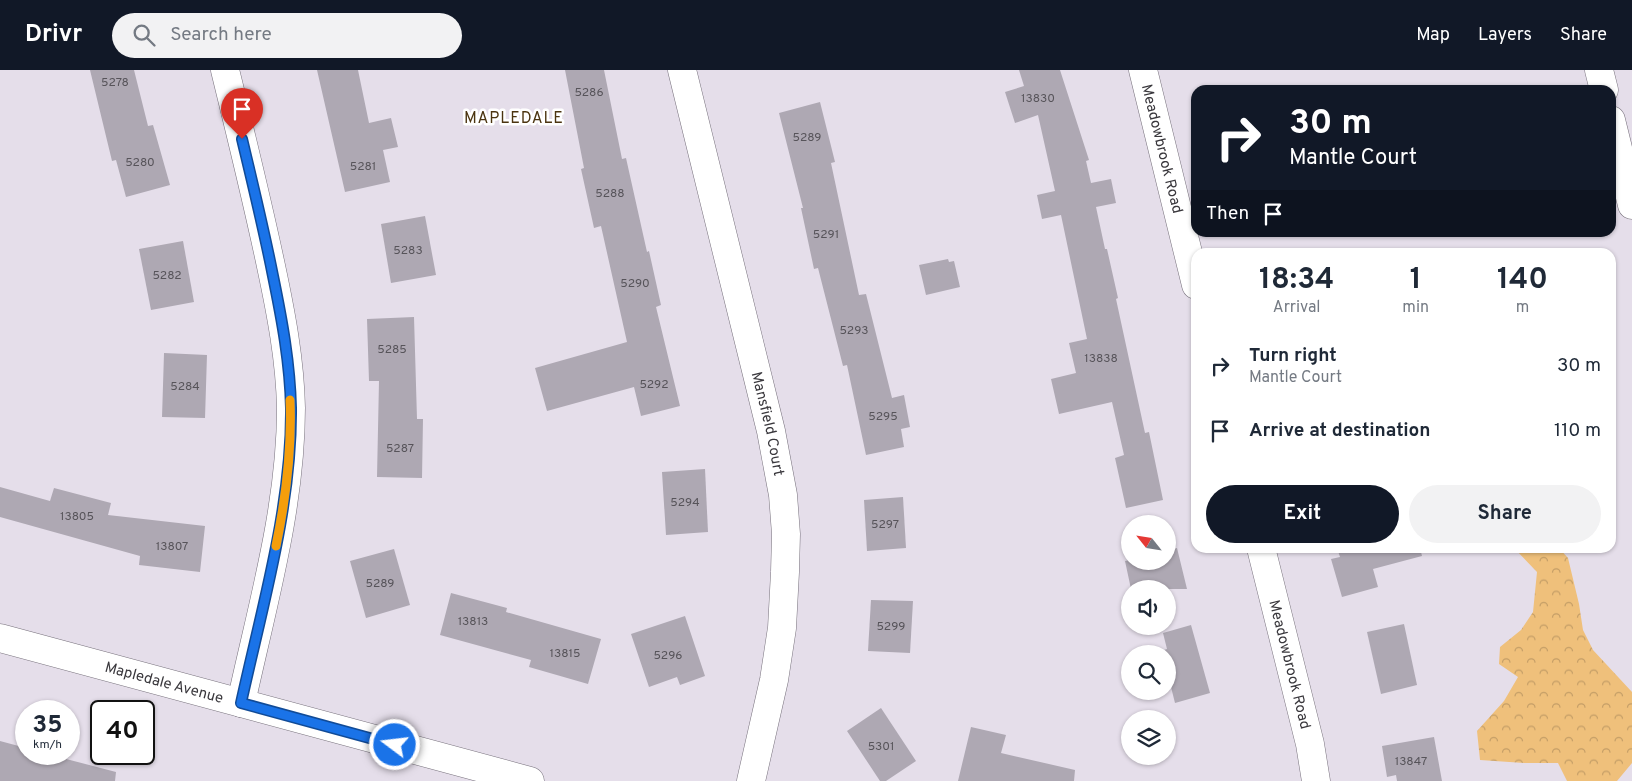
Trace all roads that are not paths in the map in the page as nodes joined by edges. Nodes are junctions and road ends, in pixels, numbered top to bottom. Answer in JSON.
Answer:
{"nodes":[{"id":1,"x":225,"y":70,"type":"edge"},
{"id":2,"x":682,"y":70,"type":"edge"},
{"id":3,"x":1143,"y":70,"type":"edge"},
{"id":4,"x":1599,"y":70,"type":"edge"},
{"id":5,"x":1603,"y":85,"type":"edge"},
{"id":6,"x":1616,"y":139,"type":"edge"},
{"id":7,"x":1632,"y":201,"type":"edge"},
{"id":8,"x":1191,"y":265,"type":"edge"},
{"id":9,"x":1262,"y":553,"type":"edge"},
{"id":10,"x":0,"y":638,"type":"edge"},
{"id":11,"x":241,"y":703,"type":"junction"},
{"id":12,"x":530,"y":781,"type":"edge"},
{"id":13,"x":750,"y":781,"type":"edge"},
{"id":14,"x":1316,"y":781,"type":"edge"}],
"edges":[{"from":1,"to":11,"type":"street"},
{"from":2,"to":13,"type":"street","name":"Mansfield Court"},
{"from":3,"to":8,"type":"street","name":"Meadowbrook Road"},
{"from":4,"to":5,"type":"street"},
{"from":6,"to":7,"type":"street"},
{"from":9,"to":14,"type":"street","name":"Meadowbrook Road"},
{"from":10,"to":11,"type":"street","name":"Mapledale Avenue"},
{"from":11,"to":12,"type":"street","name":"Mapledale Avenue"}]}
